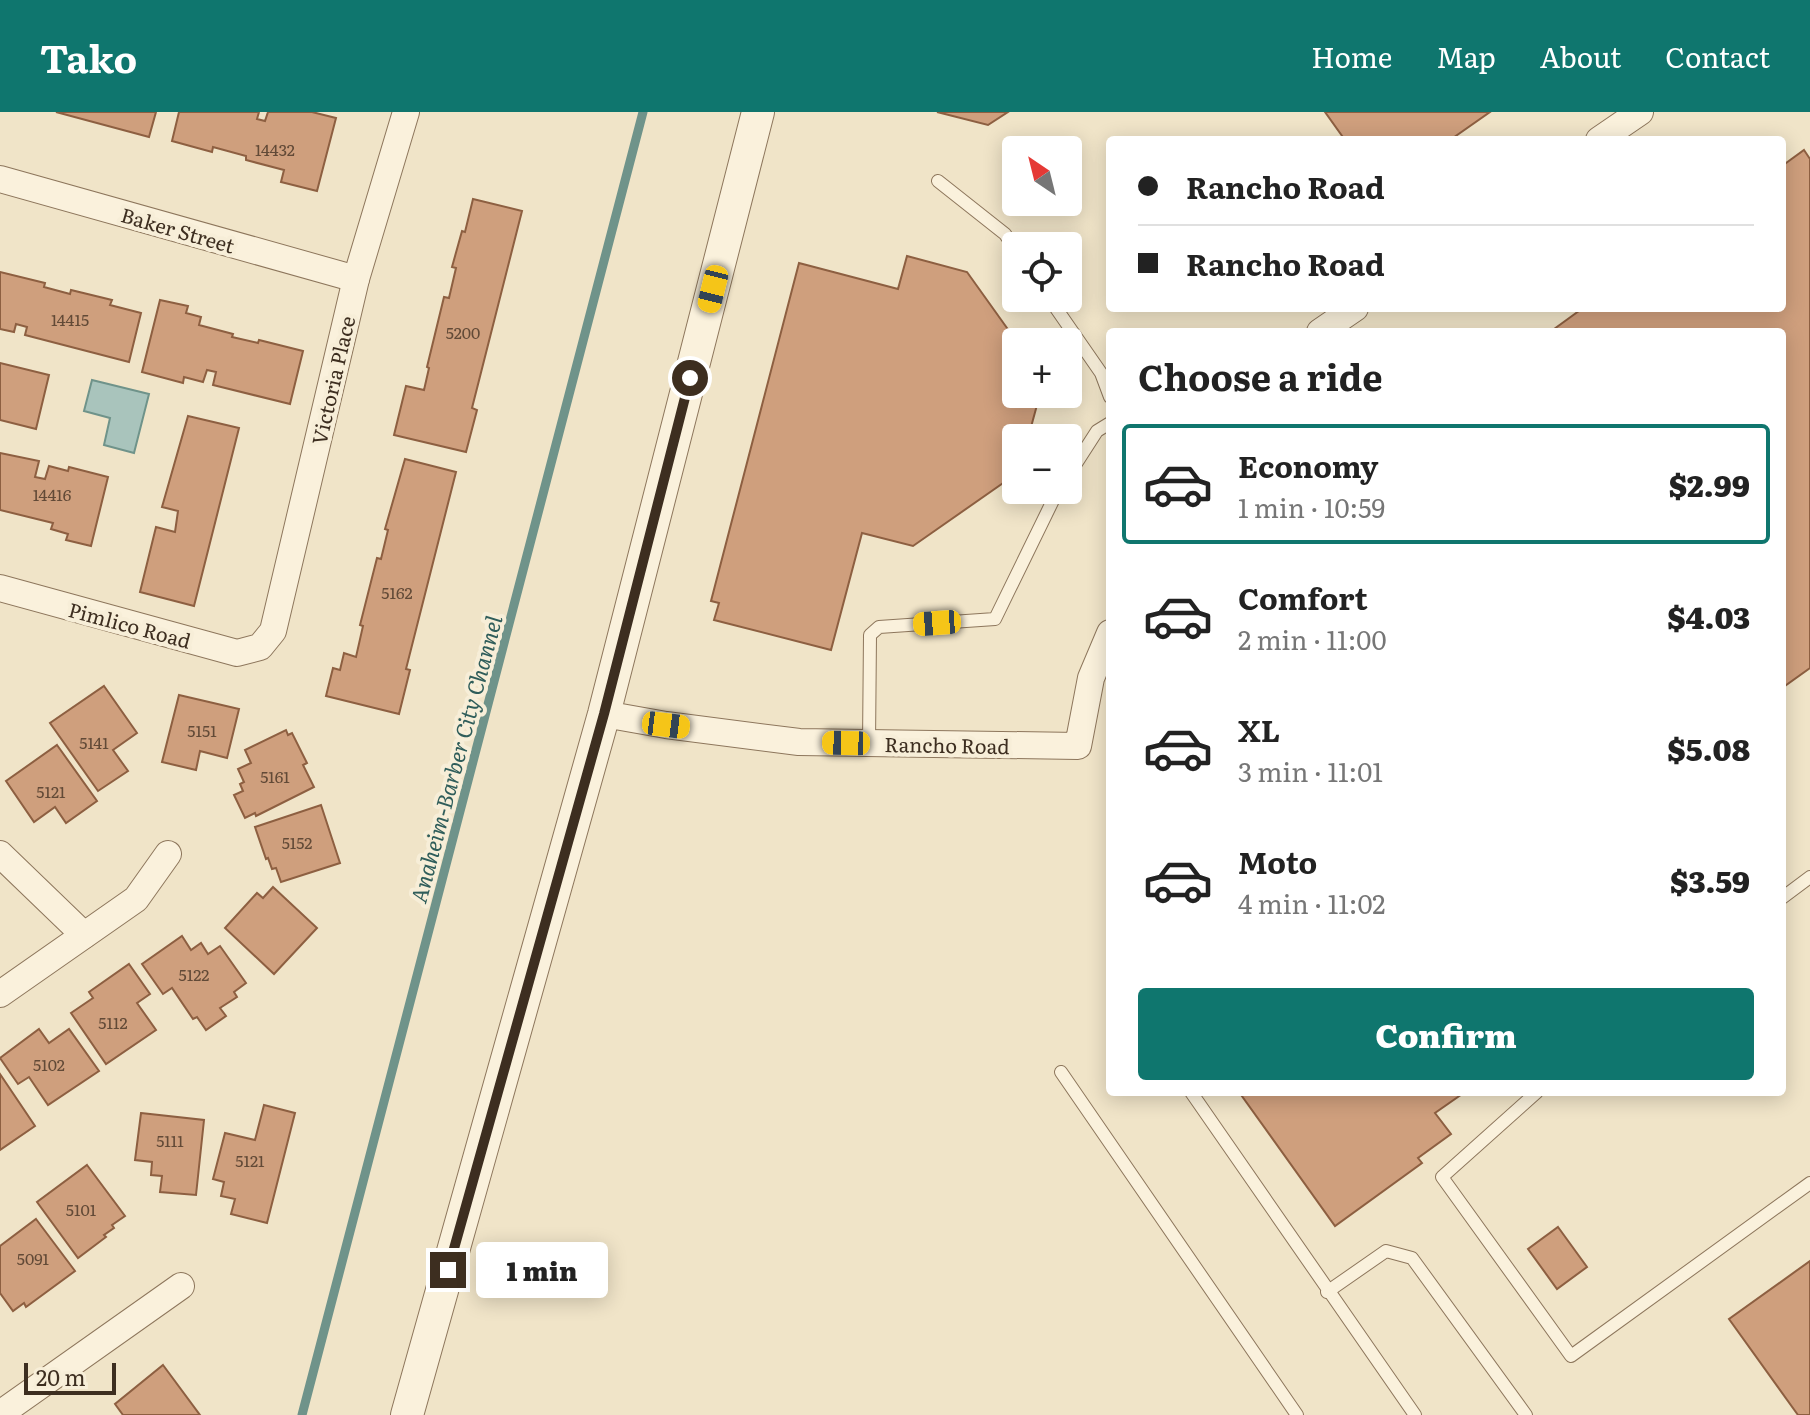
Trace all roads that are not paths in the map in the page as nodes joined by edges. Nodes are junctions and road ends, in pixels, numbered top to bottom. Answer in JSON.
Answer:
{"nodes":[{"id":1,"x":406,"y":112,"type":"edge"},
{"id":2,"x":758,"y":112,"type":"edge"},
{"id":3,"x":1640,"y":112,"type":"edge"},
{"id":4,"x":1605,"y":136,"type":"edge"},
{"id":5,"x":0,"y":179,"type":"edge"},
{"id":6,"x":938,"y":181,"type":"dead end"},
{"id":7,"x":1002,"y":232,"type":"edge"},
{"id":8,"x":356,"y":279,"type":"junction"},
{"id":9,"x":1059,"y":312,"type":"edge"},
{"id":10,"x":1349,"y":312,"type":"edge"},
{"id":11,"x":1326,"y":328,"type":"edge"},
{"id":12,"x":1106,"y":386,"type":"edge"},
{"id":13,"x":1106,"y":425,"type":"edge"},
{"id":14,"x":1082,"y":454,"type":"edge"},
{"id":15,"x":1051,"y":504,"type":"edge"},
{"id":16,"x":0,"y":588,"type":"edge"},
{"id":17,"x":1106,"y":642,"type":"edge"},
{"id":18,"x":260,"y":647,"type":"joint"},
{"id":19,"x":604,"y":714,"type":"junction"},
{"id":20,"x":869,"y":743,"type":"junction"},
{"id":21,"x":0,"y":854,"type":"edge"},
{"id":22,"x":168,"y":854,"type":"dead end"},
{"id":23,"x":1810,"y":877,"type":"edge"},
{"id":24,"x":1786,"y":895,"type":"edge"},
{"id":25,"x":84,"y":935,"type":"junction"},
{"id":26,"x":0,"y":994,"type":"edge"},
{"id":27,"x":1061,"y":1072,"type":"dead end"},
{"id":28,"x":1194,"y":1096,"type":"edge"},
{"id":29,"x":1533,"y":1096,"type":"edge"},
{"id":30,"x":1810,"y":1183,"type":"edge"},
{"id":31,"x":181,"y":1286,"type":"dead end"},
{"id":32,"x":1327,"y":1292,"type":"junction"},
{"id":33,"x":0,"y":1414,"type":"edge"},
{"id":34,"x":407,"y":1415,"type":"edge"},
{"id":35,"x":1297,"y":1415,"type":"edge"},
{"id":36,"x":1415,"y":1415,"type":"edge"},
{"id":37,"x":1526,"y":1415,"type":"edge"}],
"edges":[{"from":1,"to":8,"type":"street","name":"Victoria Place"},
{"from":2,"to":19,"type":"street"},
{"from":3,"to":4,"type":"street"},
{"from":5,"to":8,"type":"street","name":"Baker Street"},
{"from":6,"to":7,"type":"lane"},
{"from":8,"to":18,"type":"street","name":"Victoria Place"},
{"from":9,"to":12,"type":"lane"},
{"from":10,"to":11,"type":"street"},
{"from":13,"to":14,"type":"lane"},
{"from":15,"to":20,"type":"lane"},
{"from":16,"to":18,"type":"street","name":"Pimlico Road"},
{"from":17,"to":20,"type":"street","name":"Rancho Road"},
{"from":19,"to":20,"type":"street","name":"Rancho Road"},
{"from":19,"to":34,"type":"street"},
{"from":21,"to":25,"type":"street"},
{"from":22,"to":25,"type":"street"},
{"from":23,"to":24,"type":"lane"},
{"from":25,"to":26,"type":"street"},
{"from":27,"to":35,"type":"lane"},
{"from":28,"to":32,"type":"lane"},
{"from":29,"to":30,"type":"lane"},
{"from":31,"to":33,"type":"street"},
{"from":32,"to":36,"type":"lane"},
{"from":32,"to":37,"type":"lane"}]}
